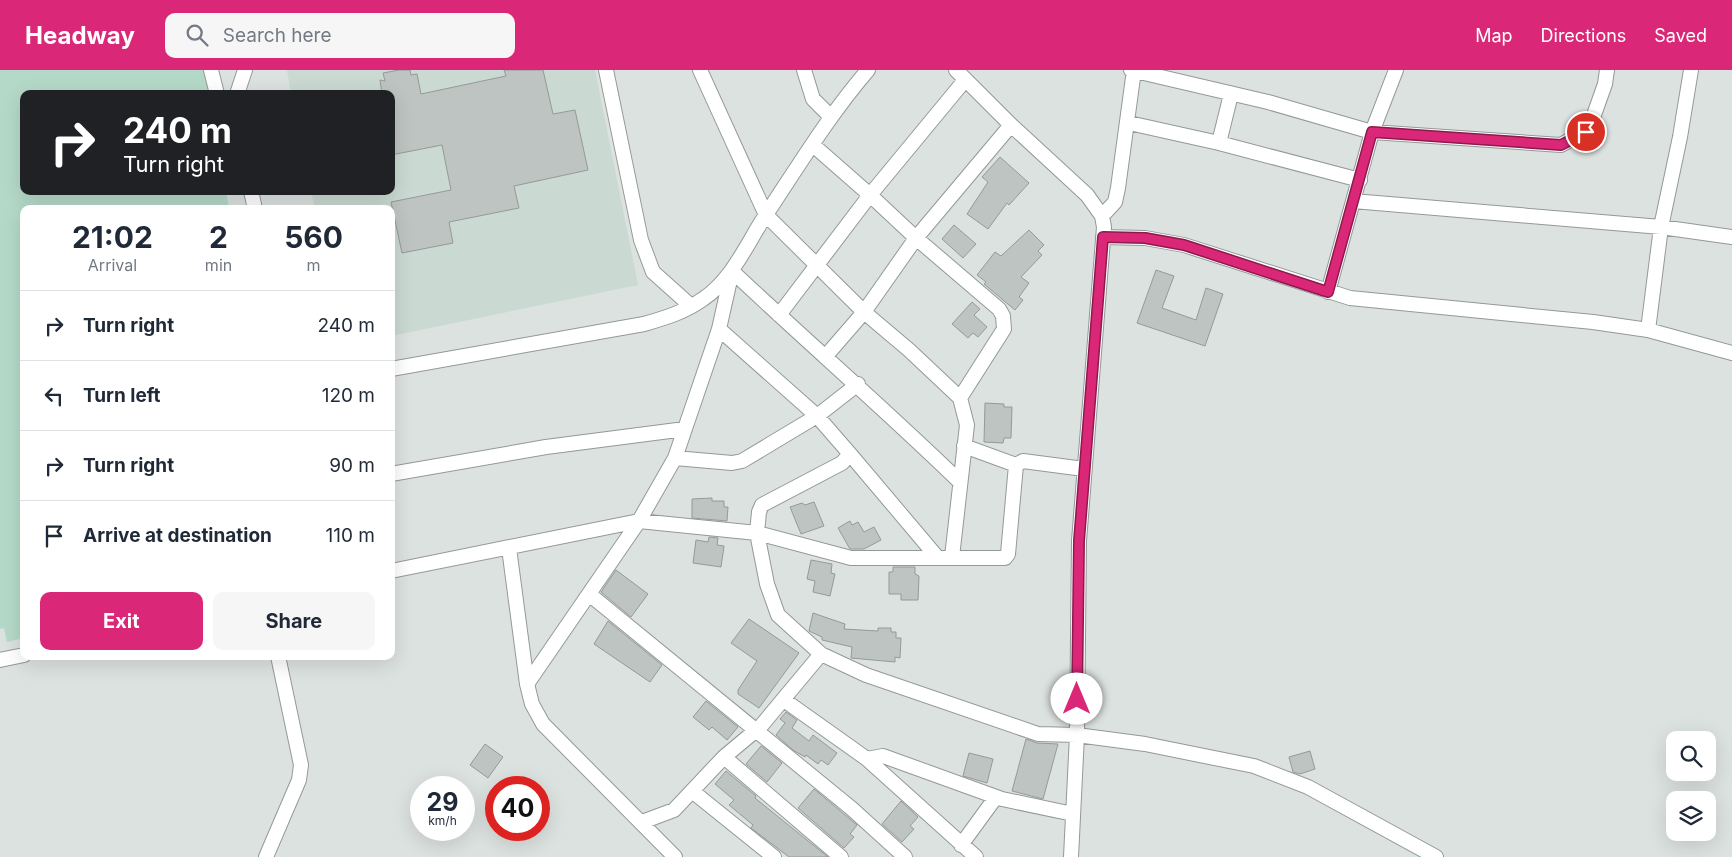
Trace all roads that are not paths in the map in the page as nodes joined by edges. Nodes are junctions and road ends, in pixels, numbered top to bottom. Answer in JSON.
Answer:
{"nodes":[{"id":1,"x":211,"y":70,"type":"edge"},
{"id":2,"x":245,"y":70,"type":"edge"},
{"id":3,"x":606,"y":70,"type":"edge"},
{"id":4,"x":700,"y":70,"type":"edge"},
{"id":5,"x":804,"y":70,"type":"edge"},
{"id":6,"x":868,"y":70,"type":"edge"},
{"id":7,"x":1133,"y":70,"type":"edge"},
{"id":8,"x":1396,"y":70,"type":"edge"},
{"id":9,"x":1607,"y":70,"type":"edge"},
{"id":10,"x":1691,"y":70,"type":"edge"},
{"id":11,"x":960,"y":75,"type":"edge"},
{"id":12,"x":216,"y":90,"type":"edge"},
{"id":13,"x":238,"y":90,"type":"edge"},
{"id":14,"x":1232,"y":94,"type":"junction"},
{"id":15,"x":831,"y":117,"type":"junction"},
{"id":16,"x":1129,"y":123,"type":"junction"},
{"id":17,"x":1011,"y":125,"type":"junction"},
{"id":18,"x":1372,"y":132,"type":"junction"},
{"id":19,"x":1219,"y":143,"type":"junction"},
{"id":20,"x":813,"y":145,"type":"junction"},
{"id":21,"x":1360,"y":180,"type":"junction"},
{"id":22,"x":870,"y":195,"type":"junction"},
{"id":23,"x":1353,"y":201,"type":"junction"},
{"id":24,"x":766,"y":215,"type":"junction"},
{"id":25,"x":1102,"y":216,"type":"junction"},
{"id":26,"x":1661,"y":228,"type":"junction"},
{"id":27,"x":1732,"y":236,"type":"edge"},
{"id":28,"x":1103,"y":237,"type":"junction"},
{"id":29,"x":916,"y":238,"type":"junction"},
{"id":30,"x":817,"y":268,"type":"junction"},
{"id":31,"x":732,"y":271,"type":"junction"},
{"id":32,"x":1328,"y":292,"type":"junction"},
{"id":33,"x":692,"y":306,"type":"junction"},
{"id":34,"x":864,"y":312,"type":"junction"},
{"id":35,"x":779,"y":315,"type":"junction"},
{"id":36,"x":719,"y":329,"type":"junction"},
{"id":37,"x":1648,"y":330,"type":"junction"},
{"id":38,"x":1732,"y":353,"type":"edge"},
{"id":39,"x":825,"y":358,"type":"junction"},
{"id":40,"x":395,"y":368,"type":"edge"},
{"id":41,"x":858,"y":384,"type":"junction"},
{"id":42,"x":960,"y":398,"type":"junction"},
{"id":43,"x":817,"y":416,"type":"junction"},
{"id":44,"x":685,"y":429,"type":"junction"},
{"id":45,"x":964,"y":446,"type":"junction"},
{"id":46,"x":850,"y":454,"type":"junction"},
{"id":47,"x":675,"y":458,"type":"junction"},
{"id":48,"x":1016,"y":465,"type":"junction"},
{"id":49,"x":1084,"y":470,"type":"junction"},
{"id":50,"x":395,"y":473,"type":"edge"},
{"id":51,"x":960,"y":482,"type":"junction"},
{"id":52,"x":639,"y":521,"type":"junction"},
{"id":53,"x":758,"y":533,"type":"junction"},
{"id":54,"x":509,"y":548,"type":"junction"},
{"id":55,"x":937,"y":557,"type":"junction"},
{"id":56,"x":952,"y":557,"type":"junction"},
{"id":57,"x":395,"y":571,"type":"edge"},
{"id":58,"x":589,"y":594,"type":"junction"},
{"id":59,"x":820,"y":654,"type":"junction"},
{"id":60,"x":20,"y":657,"type":"edge"},
{"id":61,"x":0,"y":660,"type":"edge"},
{"id":62,"x":279,"y":660,"type":"edge"},
{"id":63,"x":527,"y":684,"type":"junction"},
{"id":64,"x":784,"y":700,"type":"junction"},
{"id":65,"x":756,"y":730,"type":"junction"},
{"id":66,"x":1077,"y":735,"type":"junction"},
{"id":67,"x":724,"y":757,"type":"junction"},
{"id":68,"x":867,"y":759,"type":"junction"},
{"id":69,"x":692,"y":791,"type":"junction"},
{"id":70,"x":996,"y":797,"type":"junction"},
{"id":71,"x":1073,"y":814,"type":"junction"},
{"id":72,"x":642,"y":822,"type":"junction"},
{"id":73,"x":961,"y":845,"type":"junction"},
{"id":74,"x":266,"y":857,"type":"edge"},
{"id":75,"x":675,"y":857,"type":"edge"},
{"id":76,"x":774,"y":857,"type":"edge"},
{"id":77,"x":841,"y":857,"type":"edge"},
{"id":78,"x":905,"y":857,"type":"edge"},
{"id":79,"x":976,"y":857,"type":"edge"},
{"id":80,"x":1071,"y":857,"type":"edge"},
{"id":81,"x":1436,"y":857,"type":"edge"}],
"edges":[{"from":1,"to":12,"type":"street"},
{"from":2,"to":13,"type":"street"},
{"from":3,"to":33,"type":"street"},
{"from":4,"to":24,"type":"street"},
{"from":5,"to":15,"type":"street"},
{"from":6,"to":15,"type":"street"},
{"from":7,"to":14,"type":"street"},
{"from":7,"to":16,"type":"street"},
{"from":8,"to":18,"type":"street"},
{"from":9,"to":18,"type":"street"},
{"from":10,"to":26,"type":"street"},
{"from":11,"to":17,"type":"street"},
{"from":11,"to":22,"type":"street"},
{"from":14,"to":18,"type":"street"},
{"from":14,"to":19,"type":"street"},
{"from":15,"to":20,"type":"street"},
{"from":16,"to":19,"type":"street"},
{"from":16,"to":25,"type":"street"},
{"from":17,"to":25,"type":"street"},
{"from":17,"to":29,"type":"street"},
{"from":18,"to":21,"type":"street"},
{"from":19,"to":21,"type":"street"},
{"from":20,"to":22,"type":"street"},
{"from":20,"to":24,"type":"street"},
{"from":21,"to":23,"type":"street"},
{"from":22,"to":29,"type":"street"},
{"from":22,"to":30,"type":"street"},
{"from":23,"to":26,"type":"street"},
{"from":23,"to":32,"type":"street"},
{"from":24,"to":30,"type":"street"},
{"from":24,"to":31,"type":"street"},
{"from":25,"to":28,"type":"street"},
{"from":26,"to":27,"type":"street"},
{"from":26,"to":37,"type":"street"},
{"from":28,"to":32,"type":"street"},
{"from":28,"to":49,"type":"street"},
{"from":29,"to":34,"type":"street"},
{"from":29,"to":42,"type":"street"},
{"from":30,"to":34,"type":"street"},
{"from":30,"to":35,"type":"street"},
{"from":31,"to":33,"type":"street"},
{"from":31,"to":35,"type":"street"},
{"from":31,"to":36,"type":"street"},
{"from":32,"to":37,"type":"street"},
{"from":33,"to":40,"type":"street"},
{"from":34,"to":39,"type":"street"},
{"from":34,"to":42,"type":"street"},
{"from":35,"to":39,"type":"street"},
{"from":36,"to":43,"type":"street"},
{"from":36,"to":44,"type":"street"},
{"from":37,"to":38,"type":"street"},
{"from":39,"to":41,"type":"street"},
{"from":41,"to":43,"type":"street"},
{"from":41,"to":51,"type":"street"},
{"from":42,"to":45,"type":"street"},
{"from":43,"to":46,"type":"street"},
{"from":43,"to":47,"type":"street"},
{"from":44,"to":47,"type":"street"},
{"from":44,"to":50,"type":"street"},
{"from":45,"to":48,"type":"street"},
{"from":45,"to":51,"type":"street"},
{"from":46,"to":53,"type":"street"},
{"from":46,"to":55,"type":"street"},
{"from":47,"to":52,"type":"street"},
{"from":48,"to":49,"type":"street"},
{"from":48,"to":56,"type":"street"},
{"from":49,"to":66,"type":"street"},
{"from":51,"to":56,"type":"street"},
{"from":52,"to":53,"type":"street"},
{"from":52,"to":54,"type":"street"},
{"from":52,"to":58,"type":"street"},
{"from":53,"to":55,"type":"street"},
{"from":53,"to":59,"type":"street"},
{"from":54,"to":57,"type":"street"},
{"from":54,"to":63,"type":"street"},
{"from":55,"to":56,"type":"street"},
{"from":58,"to":63,"type":"street"},
{"from":58,"to":65,"type":"street"},
{"from":59,"to":64,"type":"street"},
{"from":59,"to":66,"type":"street"},
{"from":60,"to":61,"type":"street"},
{"from":62,"to":74,"type":"street"},
{"from":63,"to":72,"type":"street"},
{"from":64,"to":65,"type":"street"},
{"from":64,"to":68,"type":"street"},
{"from":65,"to":67,"type":"street"},
{"from":65,"to":78,"type":"street"},
{"from":66,"to":71,"type":"street"},
{"from":66,"to":81,"type":"street"},
{"from":67,"to":69,"type":"street"},
{"from":67,"to":77,"type":"street"},
{"from":68,"to":70,"type":"street"},
{"from":68,"to":73,"type":"street"},
{"from":69,"to":72,"type":"street"},
{"from":69,"to":76,"type":"street"},
{"from":70,"to":71,"type":"street"},
{"from":70,"to":73,"type":"street"},
{"from":71,"to":80,"type":"street"},
{"from":72,"to":75,"type":"street"},
{"from":73,"to":79,"type":"street"}]}
